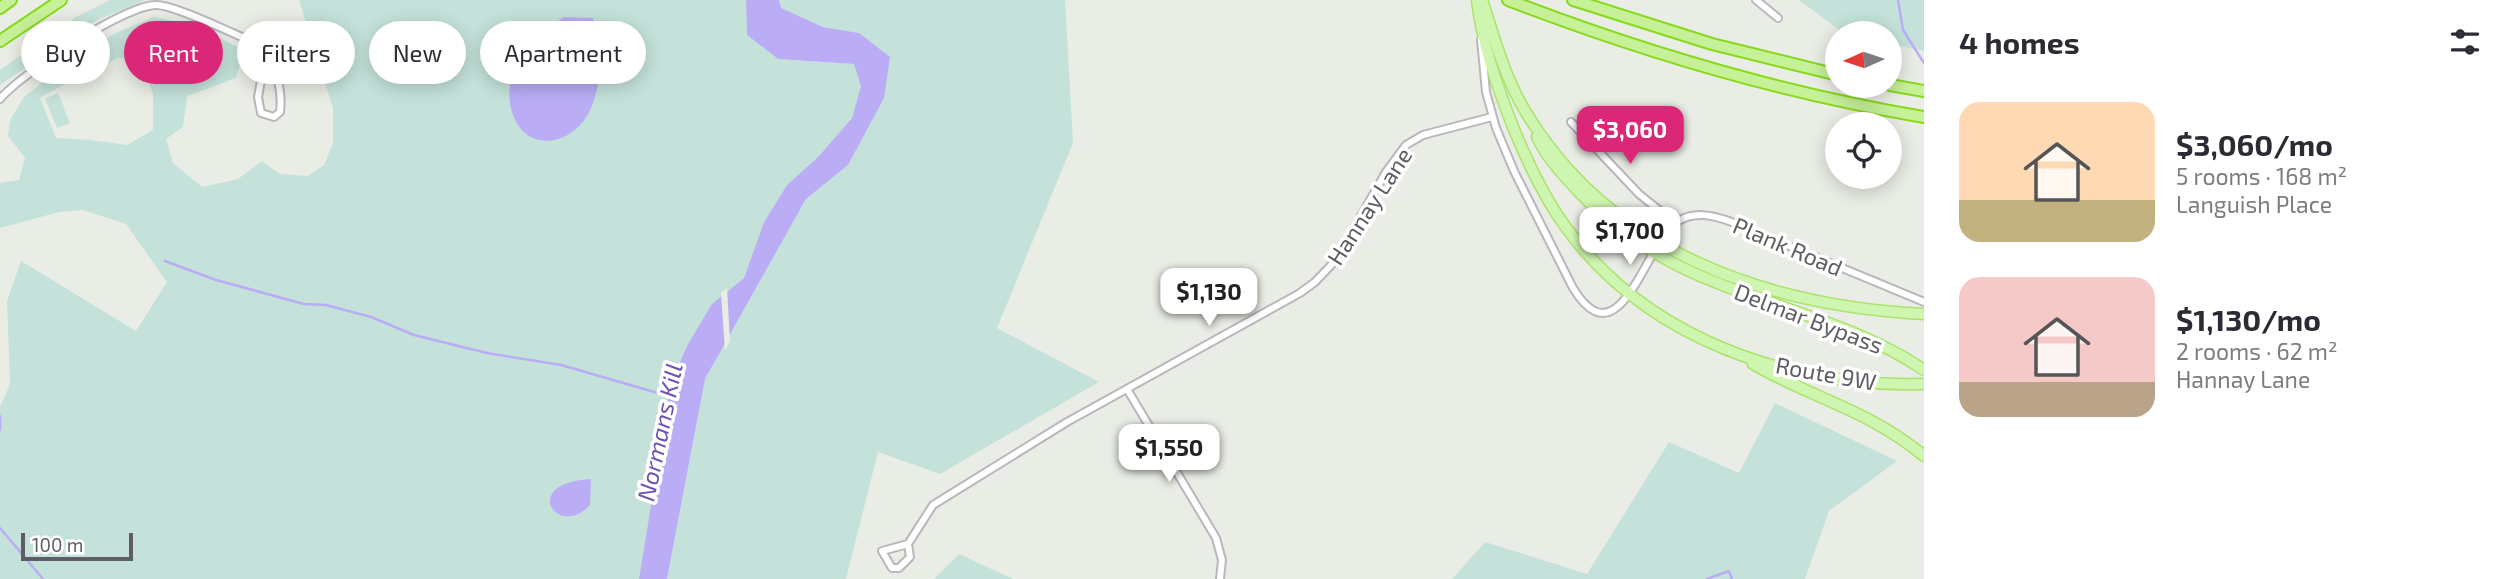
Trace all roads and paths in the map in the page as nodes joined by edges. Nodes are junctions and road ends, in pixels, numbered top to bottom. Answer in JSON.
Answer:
{"nodes":[{"id":1,"x":11,"y":0,"type":"edge"},
{"id":2,"x":61,"y":0,"type":"edge"},
{"id":3,"x":1479,"y":0,"type":"edge"},
{"id":4,"x":1509,"y":0,"type":"edge"},
{"id":5,"x":1573,"y":0,"type":"edge"},
{"id":6,"x":1756,"y":0,"type":"edge"},
{"id":7,"x":0,"y":8,"type":"edge"},
{"id":8,"x":1778,"y":18,"type":"dead end"},
{"id":9,"x":1480,"y":26,"type":"junction"},
{"id":10,"x":237,"y":35,"type":"edge"},
{"id":11,"x":0,"y":41,"type":"edge"},
{"id":12,"x":266,"y":53,"type":"joint"},
{"id":13,"x":1825,"y":72,"type":"edge"},
{"id":14,"x":1902,"y":87,"type":"edge"},
{"id":15,"x":1924,"y":91,"type":"edge"},
{"id":16,"x":0,"y":99,"type":"edge"},
{"id":17,"x":1492,"y":117,"type":"junction"},
{"id":18,"x":1924,"y":117,"type":"edge"},
{"id":19,"x":1571,"y":122,"type":"dead end"},
{"id":20,"x":1675,"y":223,"type":"junction"},
{"id":21,"x":1656,"y":247,"type":"junction"},
{"id":22,"x":1629,"y":295,"type":"junction"},
{"id":23,"x":1924,"y":302,"type":"edge"},
{"id":24,"x":1924,"y":314,"type":"edge"},
{"id":25,"x":1730,"y":351,"type":"junction"},
{"id":26,"x":1924,"y":370,"type":"edge"},
{"id":27,"x":1924,"y":384,"type":"edge"},
{"id":28,"x":1127,"y":389,"type":"junction"},
{"id":29,"x":1924,"y":456,"type":"edge"},
{"id":30,"x":908,"y":544,"type":"junction"},
{"id":31,"x":1220,"y":579,"type":"edge"}],
"edges":[{"from":1,"to":7,"type":"highway"},
{"from":2,"to":11,"type":"highway"},
{"from":3,"to":9,"type":"main road"},
{"from":3,"to":21,"type":"main road"},
{"from":4,"to":18,"type":"highway"},
{"from":5,"to":13,"type":"highway"},
{"from":6,"to":8,"type":"street"},
{"from":9,"to":17,"type":"street"},
{"from":9,"to":22,"type":"main road"},
{"from":10,"to":16,"type":"street"},
{"from":12,"to":12,"type":"street"},
{"from":14,"to":15,"type":"highway"},
{"from":17,"to":22,"type":"street"},
{"from":17,"to":28,"type":"street","name":"Hannay Lane"},
{"from":19,"to":20,"type":"street"},
{"from":20,"to":21,"type":"street"},
{"from":20,"to":23,"type":"street","name":"Plank Road"},
{"from":21,"to":22,"type":"street"},
{"from":21,"to":24,"type":"main road"},
{"from":21,"to":26,"type":"main road","name":"Delmar Bypass"},
{"from":22,"to":25,"type":"main road"},
{"from":25,"to":27,"type":"main road","name":"Route 9W"},
{"from":25,"to":29,"type":"main road"},
{"from":28,"to":30,"type":"street","name":"Hannay Lane"},
{"from":28,"to":31,"type":"street"},
{"from":30,"to":30,"type":"street","name":"Hannay Lane"}]}
